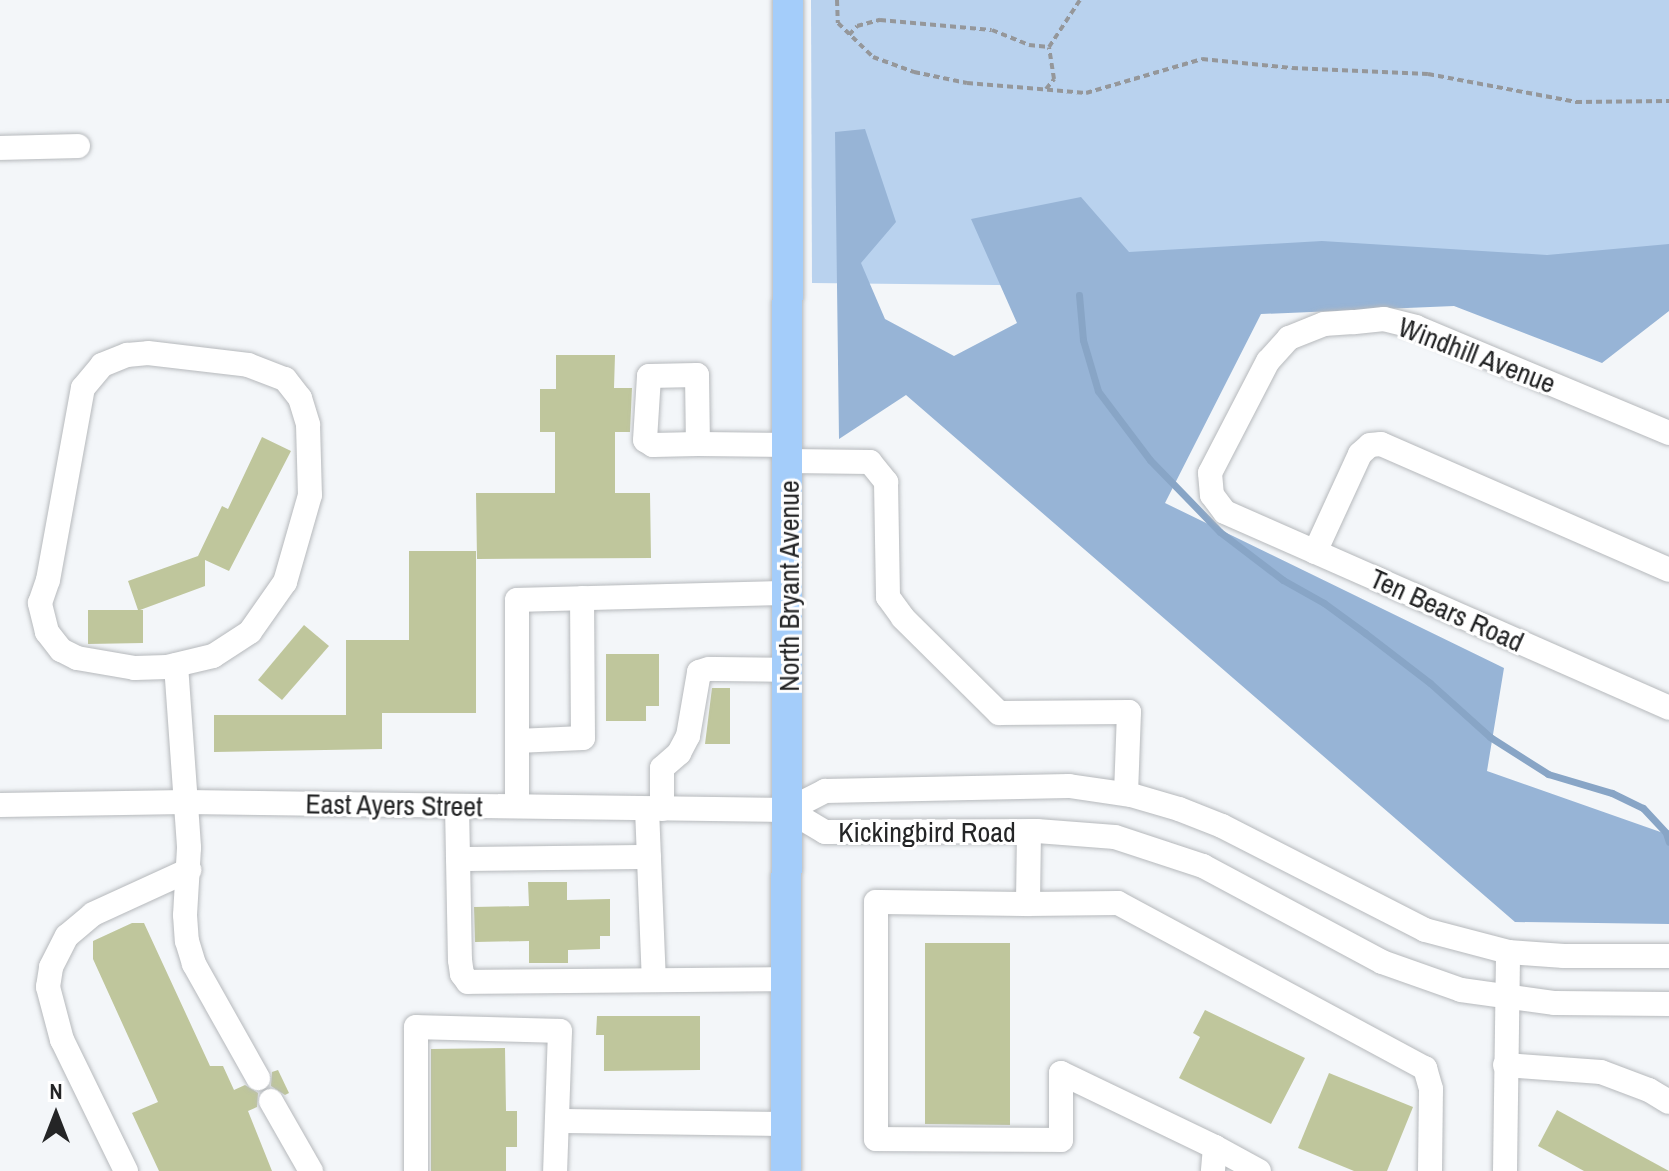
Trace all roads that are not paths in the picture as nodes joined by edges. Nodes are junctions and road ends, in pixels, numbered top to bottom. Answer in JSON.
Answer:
{"nodes":[{"id":1,"x":788,"y":0,"type":"edge"},
{"id":2,"x":78,"y":146,"type":"dead end"},
{"id":3,"x":0,"y":148,"type":"edge"},
{"id":4,"x":1669,"y":433,"type":"edge"},
{"id":5,"x":698,"y":444,"type":"dead end"},
{"id":6,"x":789,"y":453,"type":"junction"},
{"id":7,"x":1225,"y":512,"type":"joint"},
{"id":8,"x":1315,"y":552,"type":"junction"},
{"id":9,"x":1669,"y":570,"type":"edge"},
{"id":10,"x":789,"y":593,"type":"junction"},
{"id":11,"x":582,"y":598,"type":"junction"},
{"id":12,"x":176,"y":665,"type":"junction"},
{"id":13,"x":789,"y":670,"type":"junction"},
{"id":14,"x":1669,"y":708,"type":"edge"},
{"id":15,"x":517,"y":741,"type":"junction"},
{"id":16,"x":1126,"y":794,"type":"junction"},
{"id":17,"x":186,"y":802,"type":"junction"},
{"id":18,"x":0,"y":805,"type":"edge"},
{"id":19,"x":457,"y":806,"type":"junction"},
{"id":20,"x":517,"y":806,"type":"junction"},
{"id":21,"x":654,"y":809,"type":"junction"},
{"id":22,"x":788,"y":810,"type":"junction"},
{"id":23,"x":1029,"y":831,"type":"junction"},
{"id":24,"x":649,"y":857,"type":"junction"},
{"id":25,"x":458,"y":859,"type":"junction"},
{"id":26,"x":189,"y":870,"type":"junction"},
{"id":27,"x":1028,"y":904,"type":"junction"},
{"id":28,"x":1508,"y":952,"type":"junction"},
{"id":29,"x":1669,"y":956,"type":"edge"},
{"id":30,"x":788,"y":979,"type":"junction"},
{"id":31,"x":654,"y":980,"type":"junction"},
{"id":32,"x":1507,"y":998,"type":"junction"},
{"id":33,"x":1669,"y":1004,"type":"edge"},
{"id":34,"x":1505,"y":1065,"type":"junction"},
{"id":35,"x":258,"y":1078,"type":"dead end"},
{"id":36,"x":271,"y":1101,"type":"dead end"},
{"id":37,"x":1669,"y":1102,"type":"edge"},
{"id":38,"x":558,"y":1121,"type":"junction"},
{"id":39,"x":787,"y":1124,"type":"junction"},
{"id":40,"x":1214,"y":1159,"type":"edge"},
{"id":41,"x":1506,"y":1170,"type":"edge"},
{"id":42,"x":126,"y":1171,"type":"edge"},
{"id":43,"x":311,"y":1171,"type":"edge"},
{"id":44,"x":416,"y":1171,"type":"edge"},
{"id":45,"x":555,"y":1171,"type":"edge"},
{"id":46,"x":786,"y":1171,"type":"edge"},
{"id":47,"x":1259,"y":1171,"type":"edge"},
{"id":48,"x":1430,"y":1171,"type":"edge"}],
"edges":[{"from":1,"to":6,"type":"main road","name":"North Bryant Avenue"},
{"from":2,"to":3,"type":"street"},
{"from":4,"to":7,"type":"street","name":"Windhill Avenue"},
{"from":5,"to":6,"type":"street"},
{"from":6,"to":10,"type":"main road","name":"North Bryant Avenue"},
{"from":6,"to":16,"type":"street"},
{"from":7,"to":8,"type":"street","name":"Ten Bears Road"},
{"from":8,"to":9,"type":"street"},
{"from":8,"to":14,"type":"street","name":"Ten Bears Road"},
{"from":10,"to":11,"type":"street"},
{"from":10,"to":13,"type":"main road","name":"North Bryant Avenue"},
{"from":11,"to":15,"type":"street"},
{"from":11,"to":15,"type":"street"},
{"from":12,"to":12,"type":"street"},
{"from":12,"to":17,"type":"street"},
{"from":13,"to":21,"type":"street"},
{"from":13,"to":22,"type":"main road","name":"North Bryant Avenue"},
{"from":15,"to":20,"type":"street"},
{"from":16,"to":22,"type":"street","name":"Kickingbird Road"},
{"from":16,"to":28,"type":"street","name":"Kickingbird Road"},
{"from":17,"to":18,"type":"street","name":"East Ayers Street"},
{"from":17,"to":19,"type":"street","name":"East Ayers Street"},
{"from":17,"to":26,"type":"street"},
{"from":19,"to":20,"type":"street","name":"East Ayers Street"},
{"from":19,"to":25,"type":"street"},
{"from":20,"to":21,"type":"street","name":"East Ayers Street"},
{"from":21,"to":22,"type":"street","name":"East Ayers Street"},
{"from":21,"to":24,"type":"street"},
{"from":22,"to":23,"type":"street","name":"Kickingbird Road"},
{"from":22,"to":30,"type":"main road","name":"North Bryant Avenue"},
{"from":23,"to":27,"type":"street"},
{"from":23,"to":32,"type":"street","name":"Kickingbird Road"},
{"from":24,"to":25,"type":"street"},
{"from":24,"to":31,"type":"street"},
{"from":25,"to":31,"type":"street"},
{"from":26,"to":35,"type":"street"},
{"from":26,"to":42,"type":"street"},
{"from":27,"to":40,"type":"street"},
{"from":27,"to":48,"type":"street"},
{"from":28,"to":29,"type":"street","name":"Kickingbird Road"},
{"from":28,"to":32,"type":"street"},
{"from":30,"to":31,"type":"street"},
{"from":30,"to":39,"type":"main road","name":"North Bryant Avenue"},
{"from":32,"to":33,"type":"street","name":"Kickingbird Road"},
{"from":32,"to":34,"type":"street"},
{"from":34,"to":37,"type":"street"},
{"from":34,"to":41,"type":"street"},
{"from":36,"to":43,"type":"street"},
{"from":38,"to":39,"type":"street"},
{"from":38,"to":44,"type":"street"},
{"from":38,"to":45,"type":"street"},
{"from":39,"to":46,"type":"main road","name":"North Bryant Avenue"},
{"from":40,"to":47,"type":"street"}]}
